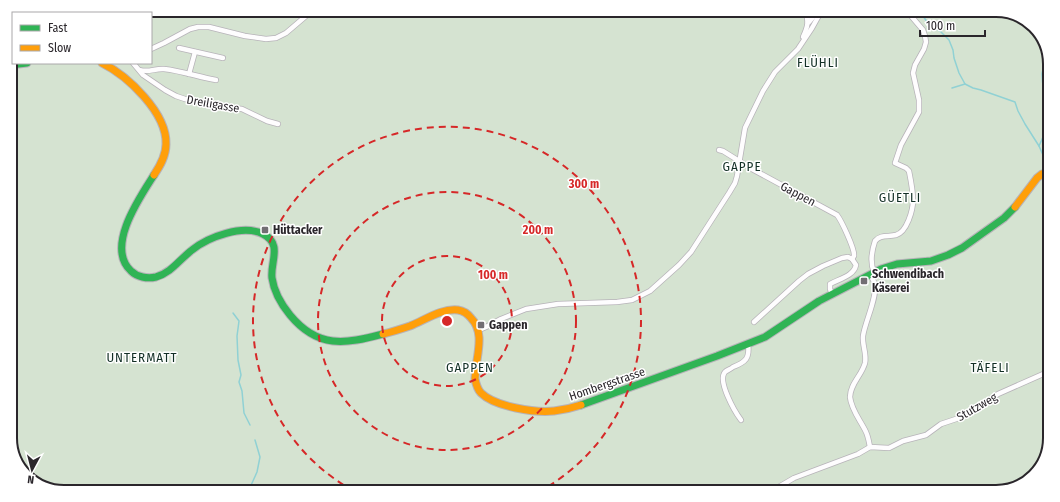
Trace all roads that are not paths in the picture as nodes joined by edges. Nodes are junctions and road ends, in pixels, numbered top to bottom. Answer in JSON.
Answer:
{"nodes":[{"id":1,"x":305,"y":17,"type":"edge"},
{"id":2,"x":807,"y":17,"type":"edge"},
{"id":3,"x":813,"y":17,"type":"edge"},
{"id":4,"x":818,"y":17,"type":"edge"},
{"id":5,"x":912,"y":17,"type":"edge"},
{"id":6,"x":808,"y":22,"type":"junction"},
{"id":7,"x":800,"y":45,"type":"junction"},
{"id":8,"x":179,"y":48,"type":"dead end"},
{"id":9,"x":152,"y":49,"type":"edge"},
{"id":10,"x":195,"y":52,"type":"junction"},
{"id":11,"x":223,"y":58,"type":"dead end"},
{"id":12,"x":104,"y":64,"type":"edge"},
{"id":13,"x":134,"y":64,"type":"edge"},
{"id":14,"x":138,"y":70,"type":"junction"},
{"id":15,"x":189,"y":74,"type":"junction"},
{"id":16,"x":216,"y":80,"type":"dead end"},
{"id":17,"x":278,"y":124,"type":"dead end"},
{"id":18,"x":719,"y":150,"type":"dead end"},
{"id":19,"x":739,"y":160,"type":"junction"},
{"id":20,"x":1043,"y":174,"type":"edge"},
{"id":21,"x":852,"y":259,"type":"junction"},
{"id":22,"x":872,"y":273,"type":"junction"},
{"id":23,"x":832,"y":294,"type":"junction"},
{"id":24,"x":754,"y":322,"type":"dead end"},
{"id":25,"x":479,"y":330,"type":"junction"},
{"id":26,"x":748,"y":344,"type":"junction"},
{"id":27,"x":1043,"y":374,"type":"edge"},
{"id":28,"x":741,"y":420,"type":"dead end"},
{"id":29,"x":870,"y":447,"type":"junction"},
{"id":30,"x":782,"y":485,"type":"edge"}],
"edges":[{"from":1,"to":9,"type":"street"},
{"from":2,"to":6,"type":"street"},
{"from":3,"to":6,"type":"street"},
{"from":4,"to":7,"type":"street"},
{"from":5,"to":22,"type":"street"},
{"from":6,"to":7,"type":"street"},
{"from":7,"to":19,"type":"street"},
{"from":8,"to":10,"type":"street"},
{"from":10,"to":11,"type":"street"},
{"from":10,"to":15,"type":"street"},
{"from":12,"to":25,"type":"street"},
{"from":13,"to":14,"type":"street","name":"Dreiligasse"},
{"from":14,"to":15,"type":"street"},
{"from":14,"to":17,"type":"street","name":"Dreiligasse"},
{"from":15,"to":16,"type":"street"},
{"from":18,"to":19,"type":"street","name":"Gappen"},
{"from":19,"to":21,"type":"street","name":"Gappen"},
{"from":19,"to":25,"type":"street"},
{"from":20,"to":22,"type":"street","name":"Hombergstrasse"},
{"from":21,"to":23,"type":"street"},
{"from":21,"to":24,"type":"street"},
{"from":22,"to":23,"type":"street","name":"Hombergstrasse"},
{"from":22,"to":29,"type":"street"},
{"from":23,"to":26,"type":"street","name":"Hombergstrasse"},
{"from":25,"to":26,"type":"street","name":"Hombergstrasse"},
{"from":26,"to":28,"type":"street"},
{"from":27,"to":29,"type":"street","name":"Stutzweg"},
{"from":29,"to":30,"type":"street"}]}
